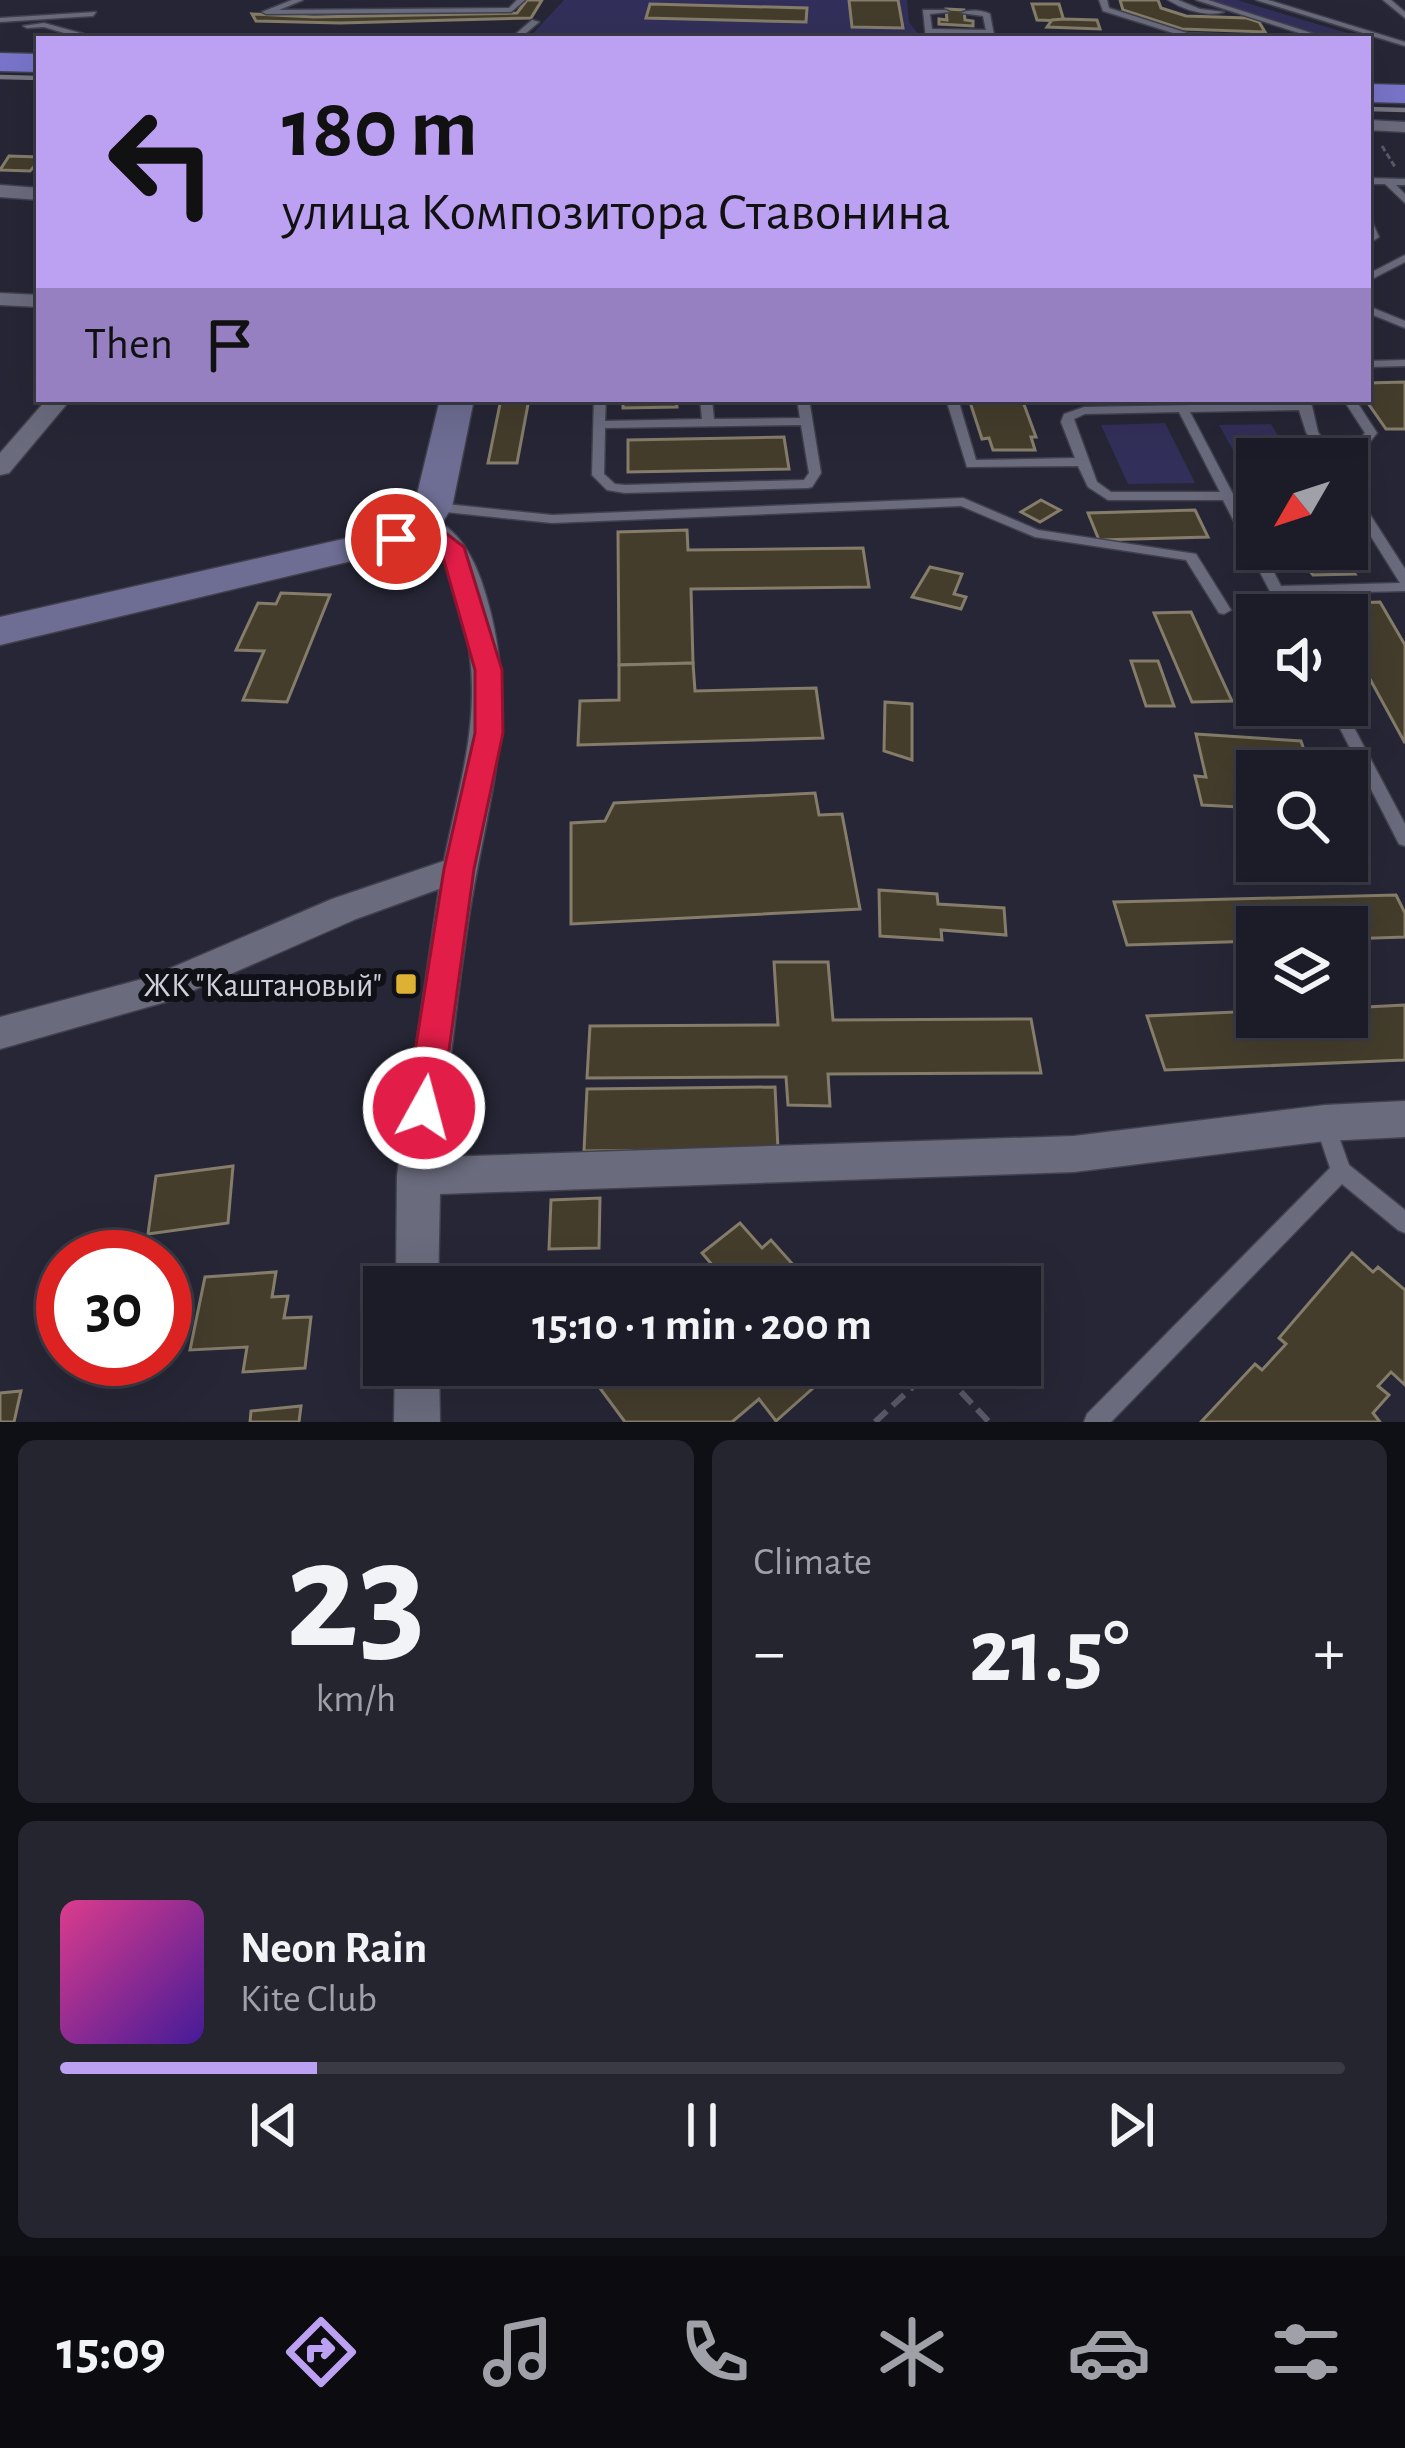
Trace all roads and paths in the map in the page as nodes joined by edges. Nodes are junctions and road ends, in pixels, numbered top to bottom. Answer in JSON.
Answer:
{"nodes":[{"id":1,"x":299,"y":0,"type":"edge"},
{"id":2,"x":312,"y":0,"type":"edge"},
{"id":3,"x":352,"y":0,"type":"edge"},
{"id":4,"x":395,"y":0,"type":"edge"},
{"id":5,"x":437,"y":0,"type":"edge"},
{"id":6,"x":478,"y":0,"type":"edge"},
{"id":7,"x":520,"y":0,"type":"edge"},
{"id":8,"x":1103,"y":0,"type":"edge"},
{"id":9,"x":1172,"y":0,"type":"edge"},
{"id":10,"x":1200,"y":0,"type":"edge"},
{"id":11,"x":1260,"y":0,"type":"edge"},
{"id":12,"x":1387,"y":0,"type":"edge"},
{"id":13,"x":471,"y":11,"type":"junction"},
{"id":14,"x":946,"y":12,"type":"dead end"},
{"id":15,"x":428,"y":13,"type":"junction"},
{"id":16,"x":964,"y":13,"type":"dead end"},
{"id":17,"x":1241,"y":13,"type":"junction"},
{"id":18,"x":93,"y":14,"type":"dead end"},
{"id":19,"x":300,"y":14,"type":"junction"},
{"id":20,"x":341,"y":14,"type":"junction"},
{"id":21,"x":385,"y":14,"type":"junction"},
{"id":22,"x":1405,"y":16,"type":"edge"},
{"id":23,"x":0,"y":21,"type":"edge"},
{"id":24,"x":535,"y":22,"type":"dead end"},
{"id":25,"x":930,"y":35,"type":"edge"},
{"id":26,"x":81,"y":36,"type":"edge"},
{"id":27,"x":518,"y":36,"type":"edge"},
{"id":28,"x":990,"y":36,"type":"edge"},
{"id":29,"x":1209,"y":36,"type":"edge"},
{"id":30,"x":1316,"y":36,"type":"edge"},
{"id":31,"x":1371,"y":43,"type":"edge"},
{"id":32,"x":1405,"y":44,"type":"edge"},
{"id":33,"x":1371,"y":88,"type":"edge"},
{"id":34,"x":1405,"y":89,"type":"edge"},
{"id":35,"x":1371,"y":125,"type":"edge"},
{"id":36,"x":1405,"y":127,"type":"edge"},
{"id":37,"x":1371,"y":130,"type":"edge"},
{"id":38,"x":1371,"y":181,"type":"edge"},
{"id":39,"x":1388,"y":182,"type":"junction"},
{"id":40,"x":1405,"y":182,"type":"edge"},
{"id":41,"x":0,"y":191,"type":"edge"},
{"id":42,"x":36,"y":194,"type":"edge"},
{"id":43,"x":1405,"y":200,"type":"edge"},
{"id":44,"x":1405,"y":258,"type":"edge"},
{"id":45,"x":1371,"y":276,"type":"edge"},
{"id":46,"x":0,"y":299,"type":"edge"},
{"id":47,"x":36,"y":301,"type":"edge"},
{"id":48,"x":1371,"y":310,"type":"edge"},
{"id":49,"x":1405,"y":325,"type":"edge"},
{"id":50,"x":1405,"y":363,"type":"edge"},
{"id":51,"x":1371,"y":364,"type":"edge"},
{"id":52,"x":56,"y":402,"type":"edge"},
{"id":53,"x":457,"y":402,"type":"edge"},
{"id":54,"x":600,"y":402,"type":"edge"},
{"id":55,"x":706,"y":402,"type":"edge"},
{"id":56,"x":804,"y":402,"type":"edge"},
{"id":57,"x":953,"y":402,"type":"edge"},
{"id":58,"x":1350,"y":402,"type":"edge"},
{"id":59,"x":1304,"y":403,"type":"edge"},
{"id":60,"x":1131,"y":404,"type":"edge"},
{"id":61,"x":1183,"y":409,"type":"junction"},
{"id":62,"x":807,"y":421,"type":"junction"},
{"id":63,"x":708,"y":423,"type":"junction"},
{"id":64,"x":599,"y":425,"type":"junction"},
{"id":65,"x":1316,"y":438,"type":"edge"},
{"id":66,"x":1367,"y":438,"type":"edge"},
{"id":67,"x":1083,"y":462,"type":"junction"},
{"id":68,"x":0,"y":469,"type":"edge"},
{"id":69,"x":1228,"y":496,"type":"junction"},
{"id":70,"x":428,"y":515,"type":"junction"},
{"id":71,"x":1368,"y":523,"type":"edge"},
{"id":72,"x":1405,"y":584,"type":"edge"},
{"id":73,"x":1276,"y":590,"type":"junction"},
{"id":74,"x":1278,"y":594,"type":"edge"},
{"id":75,"x":1224,"y":610,"type":"dead end"},
{"id":76,"x":0,"y":631,"type":"edge"},
{"id":77,"x":1347,"y":726,"type":"edge"},
{"id":78,"x":1405,"y":839,"type":"edge"},
{"id":79,"x":459,"y":869,"type":"junction"},
{"id":80,"x":0,"y":1033,"type":"edge"},
{"id":81,"x":1405,"y":1119,"type":"edge"},
{"id":82,"x":1324,"y":1123,"type":"junction"},
{"id":83,"x":1341,"y":1171,"type":"junction"},
{"id":84,"x":417,"y":1176,"type":"junction"},
{"id":85,"x":1405,"y":1223,"type":"edge"},
{"id":86,"x":417,"y":1266,"type":"edge"},
{"id":87,"x":417,"y":1386,"type":"edge"},
{"id":88,"x":417,"y":1422,"type":"edge"},
{"id":89,"x":875,"y":1422,"type":"edge"},
{"id":90,"x":989,"y":1422,"type":"edge"},
{"id":91,"x":1095,"y":1422,"type":"edge"}],
"edges":[{"from":1,"to":19,"type":"lane"},
{"from":2,"to":19,"type":"lane"},
{"from":3,"to":20,"type":"lane"},
{"from":4,"to":21,"type":"lane"},
{"from":5,"to":15,"type":"lane"},
{"from":6,"to":13,"type":"lane"},
{"from":7,"to":13,"type":"lane"},
{"from":8,"to":29,"type":"lane"},
{"from":9,"to":17,"type":"lane"},
{"from":10,"to":17,"type":"lane"},
{"from":11,"to":32,"type":"lane"},
{"from":12,"to":22,"type":"lane"},
{"from":13,"to":15,"type":"lane"},
{"from":14,"to":25,"type":"lane"},
{"from":15,"to":21,"type":"lane"},
{"from":16,"to":28,"type":"lane"},
{"from":17,"to":30,"type":"lane"},
{"from":18,"to":23,"type":"lane"},
{"from":19,"to":20,"type":"lane"},
{"from":20,"to":21,"type":"lane"},
{"from":23,"to":26,"type":"lane"},
{"from":24,"to":27,"type":"lane"},
{"from":25,"to":28,"type":"lane"},
{"from":31,"to":32,"type":"lane"},
{"from":33,"to":34,"type":"highway"},
{"from":35,"to":36,"type":"street"},
{"from":37,"to":40,"type":"path"},
{"from":38,"to":39,"type":"lane"},
{"from":39,"to":40,"type":"lane"},
{"from":39,"to":43,"type":"lane"},
{"from":41,"to":42,"type":"street"},
{"from":44,"to":45,"type":"lane"},
{"from":46,"to":47,"type":"street"},
{"from":48,"to":49,"type":"lane"},
{"from":50,"to":51,"type":"lane"},
{"from":52,"to":68,"type":"street"},
{"from":53,"to":70,"type":"street"},
{"from":54,"to":64,"type":"lane"},
{"from":55,"to":63,"type":"lane"},
{"from":56,"to":62,"type":"lane"},
{"from":57,"to":67,"type":"lane"},
{"from":58,"to":66,"type":"lane"},
{"from":59,"to":61,"type":"lane"},
{"from":59,"to":65,"type":"lane"},
{"from":60,"to":61,"type":"lane"},
{"from":60,"to":67,"type":"lane"},
{"from":61,"to":69,"type":"lane"},
{"from":62,"to":63,"type":"lane"},
{"from":62,"to":64,"type":"lane"},
{"from":63,"to":64,"type":"lane"},
{"from":67,"to":69,"type":"lane"},
{"from":69,"to":73,"type":"lane"},
{"from":70,"to":75,"type":"lane"},
{"from":70,"to":76,"type":"street"},
{"from":70,"to":79,"type":"street"},
{"from":71,"to":72,"type":"lane"},
{"from":72,"to":73,"type":"lane"},
{"from":73,"to":74,"type":"lane"},
{"from":77,"to":78,"type":"lane"},
{"from":79,"to":80,"type":"street"},
{"from":79,"to":84,"type":"street"},
{"from":81,"to":82,"type":"street"},
{"from":82,"to":83,"type":"lane"},
{"from":82,"to":84,"type":"street"},
{"from":83,"to":85,"type":"lane"},
{"from":83,"to":91,"type":"lane"},
{"from":84,"to":86,"type":"street"},
{"from":87,"to":88,"type":"street"},
{"from":89,"to":90,"type":"path"}]}
